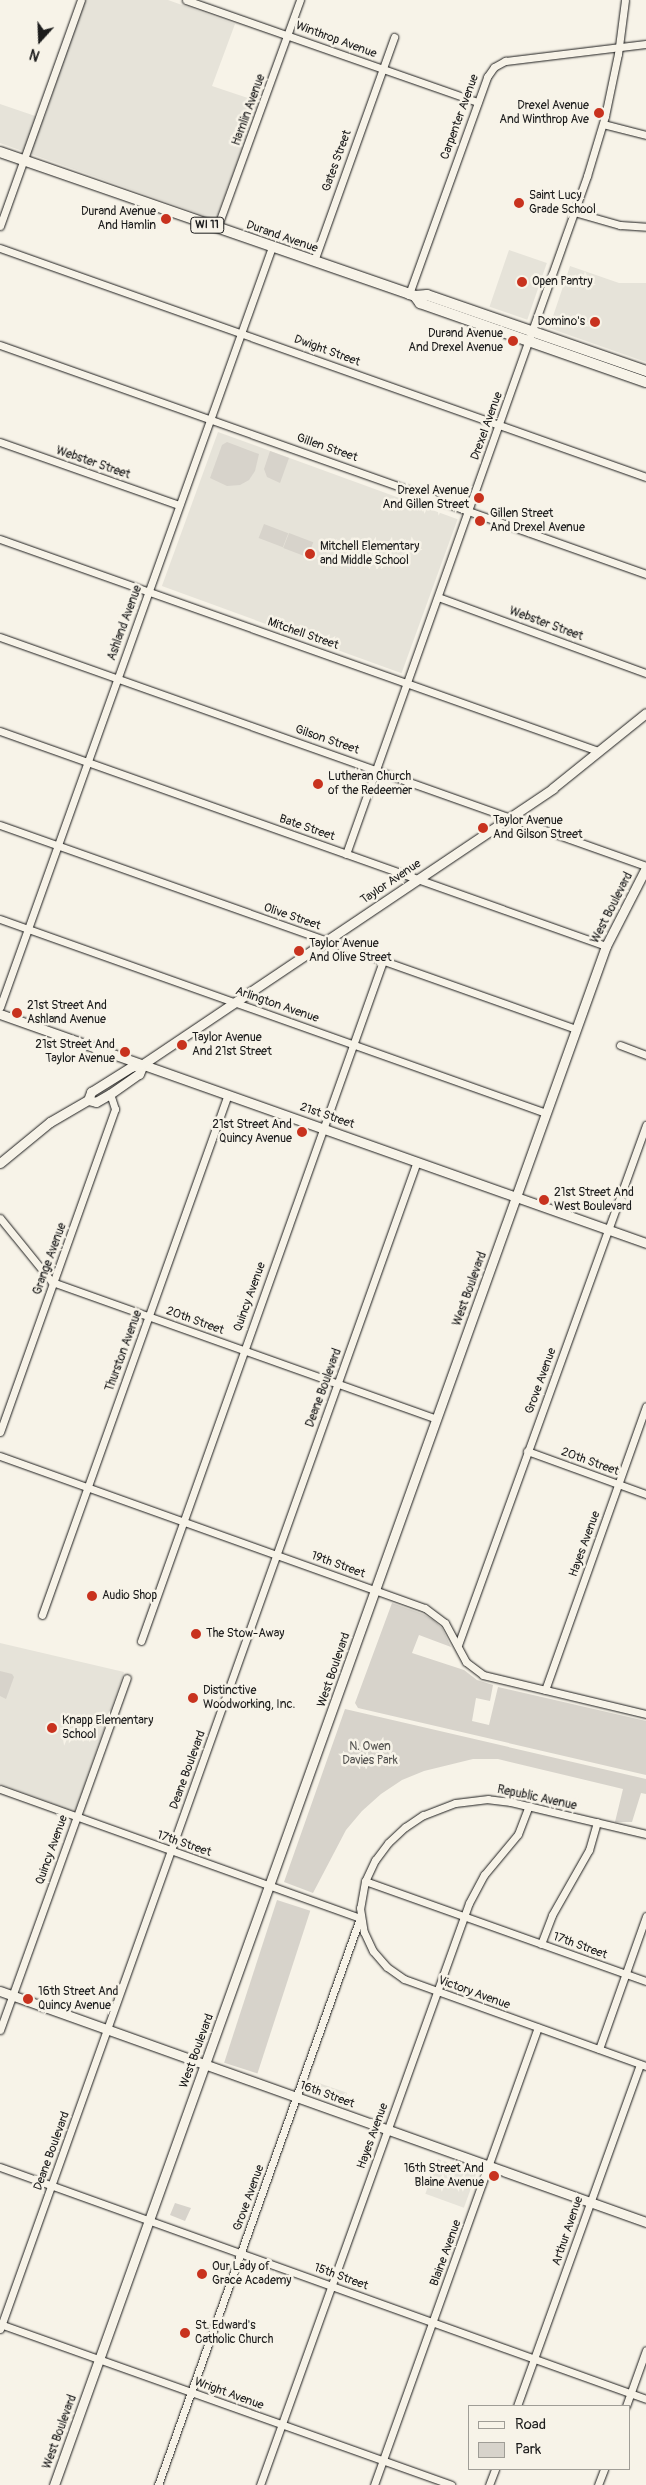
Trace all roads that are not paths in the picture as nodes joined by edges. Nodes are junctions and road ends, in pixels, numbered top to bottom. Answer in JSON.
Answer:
{"nodes":[{"id":1,"x":81,"y":0,"type":"edge"},
{"id":2,"x":300,"y":0,"type":"edge"},
{"id":3,"x":625,"y":0,"type":"edge"},
{"id":4,"x":191,"y":1,"type":"edge"},
{"id":5,"x":289,"y":36,"type":"junction"},
{"id":6,"x":394,"y":37,"type":"dead end"},
{"id":7,"x":646,"y":44,"type":"edge"},
{"id":8,"x":619,"y":47,"type":"junction"},
{"id":9,"x":382,"y":69,"type":"junction"},
{"id":10,"x":478,"y":102,"type":"junction"},
{"id":11,"x":603,"y":124,"type":"junction"},
{"id":12,"x":646,"y":135,"type":"edge"},
{"id":13,"x":0,"y":152,"type":"edge"},
{"id":14,"x":23,"y":160,"type":"junction"},
{"id":15,"x":574,"y":212,"type":"junction"},
{"id":16,"x":0,"y":226,"type":"edge"},
{"id":17,"x":646,"y":227,"type":"edge"},
{"id":18,"x":217,"y":228,"type":"junction"},
{"id":19,"x":272,"y":247,"type":"junction"},
{"id":20,"x":0,"y":248,"type":"edge"},
{"id":21,"x":314,"y":261,"type":"junction"},
{"id":22,"x":412,"y":295,"type":"junction"},
{"id":23,"x":242,"y":333,"type":"junction"},
{"id":24,"x":531,"y":336,"type":"junction"},
{"id":25,"x":0,"y":344,"type":"edge"},
{"id":26,"x":646,"y":371,"type":"edge"},
{"id":27,"x":646,"y":382,"type":"edge"},
{"id":28,"x":210,"y":419,"type":"junction"},
{"id":29,"x":499,"y":424,"type":"junction"},
{"id":30,"x":0,"y":442,"type":"edge"},
{"id":31,"x":646,"y":477,"type":"edge"},
{"id":32,"x":179,"y":505,"type":"junction"},
{"id":33,"x":468,"y":510,"type":"junction"},
{"id":34,"x":0,"y":539,"type":"edge"},
{"id":35,"x":646,"y":574,"type":"edge"},
{"id":36,"x":148,"y":592,"type":"junction"},
{"id":37,"x":438,"y":597,"type":"junction"},
{"id":38,"x":0,"y":637,"type":"edge"},
{"id":39,"x":646,"y":673,"type":"edge"},
{"id":40,"x":118,"y":678,"type":"junction"},
{"id":41,"x":407,"y":683,"type":"junction"},
{"id":42,"x":646,"y":713,"type":"edge"},
{"id":43,"x":0,"y":731,"type":"edge"},
{"id":44,"x":598,"y":751,"type":"junction"},
{"id":45,"x":88,"y":762,"type":"junction"},
{"id":46,"x":376,"y":770,"type":"junction"},
{"id":47,"x":510,"y":817,"type":"junction"},
{"id":48,"x":0,"y":825,"type":"edge"},
{"id":49,"x":58,"y":846,"type":"junction"},
{"id":50,"x":346,"y":854,"type":"junction"},
{"id":51,"x":646,"y":867,"type":"edge"},
{"id":52,"x":418,"y":879,"type":"junction"},
{"id":53,"x":0,"y":920,"type":"edge"},
{"id":54,"x":28,"y":929,"type":"junction"},
{"id":55,"x":326,"y":941,"type":"junction"},
{"id":56,"x":606,"y":946,"type":"junction"},
{"id":57,"x":383,"y":961,"type":"junction"},
{"id":58,"x":234,"y":1002,"type":"junction"},
{"id":59,"x":0,"y":1007,"type":"edge"},
{"id":60,"x":0,"y":1014,"type":"edge"},
{"id":61,"x":576,"y":1029,"type":"junction"},
{"id":62,"x":353,"y":1044,"type":"junction"},
{"id":63,"x":620,"y":1045,"type":"dead end"},
{"id":64,"x":646,"y":1055,"type":"edge"},
{"id":65,"x":143,"y":1064,"type":"junction"},
{"id":66,"x":110,"y":1094,"type":"junction"},
{"id":67,"x":228,"y":1094,"type":"junction"},
{"id":68,"x":88,"y":1100,"type":"junction"},
{"id":69,"x":546,"y":1113,"type":"junction"},
{"id":70,"x":646,"y":1125,"type":"edge"},
{"id":71,"x":322,"y":1128,"type":"junction"},
{"id":72,"x":418,"y":1161,"type":"junction"},
{"id":73,"x":0,"y":1162,"type":"edge"},
{"id":74,"x":517,"y":1198,"type":"junction"},
{"id":75,"x":0,"y":1218,"type":"edge"},
{"id":76,"x":608,"y":1230,"type":"junction"},
{"id":77,"x":646,"y":1243,"type":"edge"},
{"id":78,"x":53,"y":1283,"type":"junction"},
{"id":79,"x":148,"y":1316,"type":"junction"},
{"id":80,"x":243,"y":1350,"type":"junction"},
{"id":81,"x":338,"y":1384,"type":"junction"},
{"id":82,"x":646,"y":1406,"type":"edge"},
{"id":83,"x":436,"y":1419,"type":"junction"},
{"id":84,"x":0,"y":1432,"type":"edge"},
{"id":85,"x":527,"y":1451,"type":"junction"},
{"id":86,"x":0,"y":1456,"type":"edge"},
{"id":87,"x":618,"y":1484,"type":"junction"},
{"id":88,"x":87,"y":1487,"type":"junction"},
{"id":89,"x":646,"y":1494,"type":"edge"},
{"id":90,"x":184,"y":1522,"type":"junction"},
{"id":91,"x":277,"y":1555,"type":"junction"},
{"id":92,"x":375,"y":1590,"type":"junction"},
{"id":93,"x":42,"y":1615,"type":"dead end"},
{"id":94,"x":141,"y":1641,"type":"dead end"},
{"id":95,"x":458,"y":1645,"type":"junction"},
{"id":96,"x":127,"y":1678,"type":"dead end"},
{"id":97,"x":545,"y":1690,"type":"junction"},
{"id":98,"x":646,"y":1714,"type":"edge"},
{"id":99,"x":0,"y":1789,"type":"edge"},
{"id":100,"x":529,"y":1806,"type":"junction"},
{"id":101,"x":76,"y":1817,"type":"junction"},
{"id":102,"x":597,"y":1822,"type":"junction"},
{"id":103,"x":646,"y":1834,"type":"edge"},
{"id":104,"x":171,"y":1851,"type":"junction"},
{"id":105,"x":365,"y":1881,"type":"junction"},
{"id":106,"x":269,"y":1886,"type":"junction"},
{"id":107,"x":464,"y":1916,"type":"junction"},
{"id":108,"x":646,"y":1916,"type":"edge"},
{"id":109,"x":360,"y":1918,"type":"junction"},
{"id":110,"x":540,"y":1944,"type":"junction"},
{"id":111,"x":625,"y":1974,"type":"junction"},
{"id":112,"x":646,"y":1981,"type":"edge"},
{"id":113,"x":0,"y":1991,"type":"edge"},
{"id":114,"x":437,"y":1992,"type":"junction"},
{"id":115,"x":12,"y":1995,"type":"junction"},
{"id":116,"x":538,"y":2028,"type":"junction"},
{"id":117,"x":107,"y":2029,"type":"junction"},
{"id":118,"x":0,"y":2030,"type":"edge"},
{"id":119,"x":598,"y":2049,"type":"junction"},
{"id":120,"x":205,"y":2064,"type":"junction"},
{"id":121,"x":643,"y":2065,"type":"edge"},
{"id":122,"x":297,"y":2097,"type":"junction"},
{"id":123,"x":388,"y":2130,"type":"junction"},
{"id":124,"x":489,"y":2166,"type":"junction"},
{"id":125,"x":0,"y":2168,"type":"edge"},
{"id":126,"x":51,"y":2186,"type":"junction"},
{"id":127,"x":590,"y":2202,"type":"junction"},
{"id":128,"x":149,"y":2221,"type":"junction"},
{"id":129,"x":646,"y":2222,"type":"edge"},
{"id":130,"x":241,"y":2254,"type":"junction"},
{"id":131,"x":332,"y":2286,"type":"junction"},
{"id":132,"x":433,"y":2322,"type":"junction"},
{"id":133,"x":1,"y":2326,"type":"edge"},
{"id":134,"x":646,"y":2350,"type":"edge"},
{"id":135,"x":534,"y":2359,"type":"junction"},
{"id":136,"x":99,"y":2360,"type":"junction"},
{"id":137,"x":191,"y":2392,"type":"junction"},
{"id":138,"x":631,"y":2393,"type":"junction"},
{"id":139,"x":646,"y":2398,"type":"edge"},
{"id":140,"x":518,"y":2405,"type":"edge"},
{"id":141,"x":626,"y":2405,"type":"edge"},
{"id":142,"x":282,"y":2425,"type":"junction"},
{"id":143,"x":383,"y":2461,"type":"junction"},
{"id":144,"x":495,"y":2470,"type":"edge"},
{"id":145,"x":604,"y":2470,"type":"edge"},
{"id":146,"x":54,"y":2485,"type":"edge"},
{"id":147,"x":158,"y":2485,"type":"edge"},
{"id":148,"x":260,"y":2485,"type":"edge"},
{"id":149,"x":374,"y":2485,"type":"edge"},
{"id":150,"x":451,"y":2485,"type":"edge"},
{"id":151,"x":489,"y":2485,"type":"edge"},
{"id":152,"x":598,"y":2485,"type":"edge"}],
"edges":[{"from":1,"to":14,"type":"street"},
{"from":2,"to":5,"type":"street","name":"Hamlin Avenue"},
{"from":3,"to":8,"type":"street","name":"Drexel Avenue"},
{"from":4,"to":5,"type":"street","name":"Winthrop Avenue"},
{"from":5,"to":9,"type":"street","name":"Winthrop Avenue"},
{"from":5,"to":18,"type":"street","name":"Hamlin Avenue"},
{"from":6,"to":9,"type":"street","name":"Gates Street"},
{"from":7,"to":8,"type":"street","name":"Carpenter Avenue"},
{"from":8,"to":10,"type":"street","name":"Carpenter Avenue"},
{"from":8,"to":11,"type":"street","name":"Drexel Avenue"},
{"from":9,"to":10,"type":"street","name":"Winthrop Avenue"},
{"from":9,"to":21,"type":"street","name":"Gates Street"},
{"from":10,"to":22,"type":"street","name":"Carpenter Avenue"},
{"from":11,"to":12,"type":"street"},
{"from":11,"to":15,"type":"street","name":"Drexel Avenue"},
{"from":13,"to":14,"type":"main road","name":"Durand Avenue","number":"WI 11"},
{"from":14,"to":16,"type":"street"},
{"from":14,"to":18,"type":"main road","name":"Durand Avenue","number":"WI 11"},
{"from":15,"to":17,"type":"street"},
{"from":15,"to":24,"type":"street","name":"Drexel Avenue"},
{"from":18,"to":19,"type":"main road","name":"Durand Avenue","number":"WI 11"},
{"from":19,"to":21,"type":"main road","name":"Durand Avenue","number":"WI 11"},
{"from":19,"to":23,"type":"street","name":"Ashland Avenue"},
{"from":20,"to":23,"type":"street","name":"Dwight Street"},
{"from":21,"to":22,"type":"main road","name":"Durand Avenue","number":"WI 11"},
{"from":22,"to":24,"type":"main road","name":"Durand Avenue","number":"WI 11"},
{"from":23,"to":28,"type":"street","name":"Ashland Avenue"},
{"from":23,"to":29,"type":"street","name":"Dwight Street"},
{"from":24,"to":26,"type":"main road","name":"Durand Avenue","number":"WI 11"},
{"from":24,"to":27,"type":"main road","name":"Durand Avenue","number":"WI 11"},
{"from":24,"to":29,"type":"street","name":"Drexel Avenue"},
{"from":25,"to":28,"type":"street","name":"Gillen Street"},
{"from":28,"to":32,"type":"street","name":"Ashland Avenue"},
{"from":28,"to":33,"type":"street","name":"Gillen Street"},
{"from":29,"to":31,"type":"street","name":"Dwight Street"},
{"from":29,"to":33,"type":"street","name":"Drexel Avenue"},
{"from":30,"to":32,"type":"street","name":"Webster Street"},
{"from":32,"to":36,"type":"street","name":"Ashland Avenue"},
{"from":33,"to":35,"type":"street","name":"Gillen Street"},
{"from":33,"to":37,"type":"street","name":"Drexel Avenue"},
{"from":34,"to":36,"type":"street","name":"Mitchell Street"},
{"from":36,"to":40,"type":"street","name":"Ashland Avenue"},
{"from":36,"to":41,"type":"street","name":"Mitchell Street"},
{"from":37,"to":39,"type":"street","name":"Webster Street"},
{"from":37,"to":41,"type":"street","name":"Drexel Avenue"},
{"from":38,"to":40,"type":"street","name":"Gilson Street"},
{"from":40,"to":45,"type":"street","name":"Ashland Avenue"},
{"from":40,"to":46,"type":"street","name":"Gilson Street"},
{"from":41,"to":44,"type":"street","name":"Mitchell Street"},
{"from":41,"to":46,"type":"street","name":"Drexel Avenue"},
{"from":42,"to":44,"type":"street","name":"Taylor Avenue"},
{"from":43,"to":45,"type":"street","name":"Bate Street"},
{"from":44,"to":47,"type":"street","name":"Taylor Avenue"},
{"from":45,"to":49,"type":"street","name":"Ashland Avenue"},
{"from":45,"to":50,"type":"street","name":"Bate Street"},
{"from":46,"to":47,"type":"street","name":"Gilson Street"},
{"from":46,"to":50,"type":"street","name":"Drexel Avenue"},
{"from":47,"to":51,"type":"street","name":"Gilson Street"},
{"from":47,"to":52,"type":"street","name":"Taylor Avenue"},
{"from":48,"to":49,"type":"street","name":"Olive Street"},
{"from":49,"to":54,"type":"street","name":"Ashland Avenue"},
{"from":49,"to":55,"type":"street","name":"Olive Street"},
{"from":50,"to":52,"type":"street","name":"Bate Street"},
{"from":51,"to":56,"type":"street","name":"West Boulevard"},
{"from":52,"to":55,"type":"street","name":"Taylor Avenue"},
{"from":52,"to":56,"type":"street","name":"Bate Street"},
{"from":53,"to":54,"type":"street","name":"Arlington Avenue"},
{"from":54,"to":58,"type":"street","name":"Arlington Avenue"},
{"from":54,"to":59,"type":"street","name":"Ashland Avenue"},
{"from":55,"to":57,"type":"street","name":"Olive Street"},
{"from":55,"to":58,"type":"street","name":"Taylor Avenue"},
{"from":56,"to":61,"type":"street","name":"West Boulevard"},
{"from":57,"to":61,"type":"street","name":"Olive Street"},
{"from":57,"to":62,"type":"street","name":"Quincy Avenue"},
{"from":58,"to":62,"type":"street","name":"Arlington Avenue"},
{"from":58,"to":65,"type":"street","name":"Taylor Avenue"},
{"from":60,"to":65,"type":"street","name":"21st Street"},
{"from":61,"to":69,"type":"street","name":"West Boulevard"},
{"from":62,"to":69,"type":"street","name":"Arlington Avenue"},
{"from":62,"to":71,"type":"street","name":"Quincy Avenue"},
{"from":63,"to":64,"type":"street"},
{"from":65,"to":66,"type":"street","name":"Taylor Avenue"},
{"from":65,"to":67,"type":"street","name":"21st Street"},
{"from":65,"to":68,"type":"street","name":"Taylor Avenue"},
{"from":66,"to":68,"type":"street","name":"Taylor Avenue"},
{"from":66,"to":78,"type":"street","name":"Grange Avenue"},
{"from":67,"to":71,"type":"street","name":"21st Street"},
{"from":67,"to":79,"type":"street","name":"Thurston Avenue"},
{"from":68,"to":73,"type":"street","name":"Taylor Avenue"},
{"from":69,"to":74,"type":"street","name":"West Boulevard"},
{"from":70,"to":76,"type":"street","name":"Grove Avenue"},
{"from":71,"to":72,"type":"street","name":"21st Street"},
{"from":71,"to":80,"type":"street","name":"Quincy Avenue"},
{"from":72,"to":74,"type":"street","name":"21st Street"},
{"from":72,"to":81,"type":"street","name":"Deane Boulevard"},
{"from":74,"to":76,"type":"street","name":"21st Street"},
{"from":74,"to":83,"type":"street","name":"West Boulevard"},
{"from":75,"to":78,"type":"street"},
{"from":76,"to":77,"type":"street","name":"21st Street"},
{"from":76,"to":85,"type":"street","name":"Grove Avenue"},
{"from":78,"to":79,"type":"street","name":"20th Street"},
{"from":78,"to":84,"type":"street","name":"Grange Avenue"},
{"from":79,"to":80,"type":"street","name":"20th Street"},
{"from":79,"to":88,"type":"street","name":"Thurston Avenue"},
{"from":80,"to":81,"type":"street","name":"20th Street"},
{"from":80,"to":90,"type":"street","name":"Quincy Avenue"},
{"from":81,"to":83,"type":"street","name":"20th Street"},
{"from":81,"to":91,"type":"street","name":"Deane Boulevard"},
{"from":82,"to":87,"type":"street","name":"Hayes Avenue"},
{"from":83,"to":92,"type":"street","name":"West Boulevard"},
{"from":85,"to":87,"type":"street","name":"20th Street"},
{"from":85,"to":95,"type":"street","name":"Grove Avenue"},
{"from":86,"to":88,"type":"street","name":"19th Street"},
{"from":87,"to":89,"type":"street","name":"20th Street"},
{"from":87,"to":97,"type":"street","name":"Hayes Avenue"},
{"from":88,"to":90,"type":"street","name":"19th Street"},
{"from":88,"to":93,"type":"street","name":"Thurston Avenue"},
{"from":90,"to":91,"type":"street","name":"19th Street"},
{"from":90,"to":94,"type":"street","name":"Quincy Avenue"},
{"from":91,"to":92,"type":"street","name":"19th Street"},
{"from":91,"to":104,"type":"street","name":"Deane Boulevard"},
{"from":92,"to":95,"type":"street","name":"19th Street"},
{"from":92,"to":106,"type":"street","name":"West Boulevard"},
{"from":95,"to":97,"type":"street","name":"19th Street"},
{"from":96,"to":101,"type":"street","name":"Quincy Avenue"},
{"from":97,"to":98,"type":"street","name":"19th Street"},
{"from":99,"to":101,"type":"street","name":"17th Street"},
{"from":100,"to":102,"type":"street","name":"Republic Avenue"},
{"from":100,"to":105,"type":"street","name":"Republic Avenue"},
{"from":100,"to":107,"type":"street","name":"Hayes Avenue"},
{"from":101,"to":104,"type":"street","name":"17th Street"},
{"from":101,"to":115,"type":"street","name":"Quincy Avenue"},
{"from":102,"to":103,"type":"street","name":"Republic Avenue"},
{"from":102,"to":110,"type":"street"},
{"from":104,"to":106,"type":"street","name":"17th Street"},
{"from":104,"to":117,"type":"street","name":"Deane Boulevard"},
{"from":105,"to":107,"type":"street","name":"17th Street"},
{"from":105,"to":109,"type":"street","name":"Victory Avenue"},
{"from":106,"to":109,"type":"street","name":"17th Street"},
{"from":106,"to":120,"type":"street","name":"West Boulevard"},
{"from":107,"to":110,"type":"street","name":"17th Street"},
{"from":107,"to":114,"type":"street","name":"Hayes Avenue"},
{"from":108,"to":111,"type":"street"},
{"from":109,"to":114,"type":"street","name":"Victory Avenue"},
{"from":109,"to":122,"type":"street","name":"Grove Avenue"},
{"from":110,"to":111,"type":"street","name":"17th Street"},
{"from":111,"to":112,"type":"street","name":"17th Street"},
{"from":111,"to":119,"type":"street"},
{"from":113,"to":115,"type":"street","name":"16th Street"},
{"from":114,"to":116,"type":"street","name":"Victory Avenue"},
{"from":114,"to":123,"type":"street","name":"Hayes Avenue"},
{"from":115,"to":117,"type":"street","name":"16th Street"},
{"from":115,"to":118,"type":"street","name":"Quincy Avenue"},
{"from":116,"to":119,"type":"street","name":"Victory Avenue"},
{"from":116,"to":124,"type":"street","name":"Blaine Avenue"},
{"from":117,"to":120,"type":"street","name":"16th Street"},
{"from":117,"to":126,"type":"street","name":"Deane Boulevard"},
{"from":119,"to":121,"type":"street","name":"Victory Avenue"},
{"from":120,"to":122,"type":"street","name":"16th Street"},
{"from":120,"to":128,"type":"street","name":"West Boulevard"},
{"from":121,"to":127,"type":"street","name":"Arthur Avenue"},
{"from":122,"to":123,"type":"street","name":"16th Street"},
{"from":122,"to":130,"type":"street","name":"Grove Avenue"},
{"from":123,"to":124,"type":"street","name":"16th Street"},
{"from":123,"to":131,"type":"street","name":"Hayes Avenue"},
{"from":124,"to":127,"type":"street","name":"16th Street"},
{"from":124,"to":132,"type":"street","name":"Blaine Avenue"},
{"from":125,"to":126,"type":"street","name":"15th Street"},
{"from":126,"to":128,"type":"street","name":"15th Street"},
{"from":126,"to":133,"type":"street","name":"Deane Boulevard"},
{"from":127,"to":129,"type":"street","name":"16th Street"},
{"from":127,"to":135,"type":"street","name":"Arthur Avenue"},
{"from":128,"to":130,"type":"street","name":"15th Street"},
{"from":128,"to":136,"type":"street","name":"West Boulevard"},
{"from":130,"to":131,"type":"street","name":"15th Street"},
{"from":130,"to":137,"type":"street","name":"Grove Avenue"},
{"from":131,"to":132,"type":"street","name":"15th Street"},
{"from":131,"to":142,"type":"street","name":"Hayes Avenue"},
{"from":132,"to":135,"type":"street","name":"15th Street"},
{"from":132,"to":143,"type":"street","name":"Blaine Avenue"},
{"from":133,"to":136,"type":"street","name":"Wright Avenue"},
{"from":134,"to":138,"type":"street"},
{"from":135,"to":138,"type":"street","name":"15th Street"},
{"from":135,"to":140,"type":"street","name":"Arthur Avenue"},
{"from":136,"to":137,"type":"street","name":"Wright Avenue"},
{"from":136,"to":146,"type":"street","name":"West Boulevard"},
{"from":137,"to":142,"type":"street","name":"Wright Avenue"},
{"from":137,"to":147,"type":"street","name":"Grove Avenue"},
{"from":138,"to":139,"type":"street","name":"15th Street"},
{"from":138,"to":141,"type":"street"},
{"from":142,"to":143,"type":"street","name":"Wright Avenue"},
{"from":142,"to":148,"type":"street","name":"Hayes Avenue"},
{"from":143,"to":149,"type":"street","name":"Blaine Avenue"},
{"from":143,"to":150,"type":"street","name":"Wright Avenue"},
{"from":144,"to":151,"type":"street"},
{"from":145,"to":152,"type":"street"}]}
